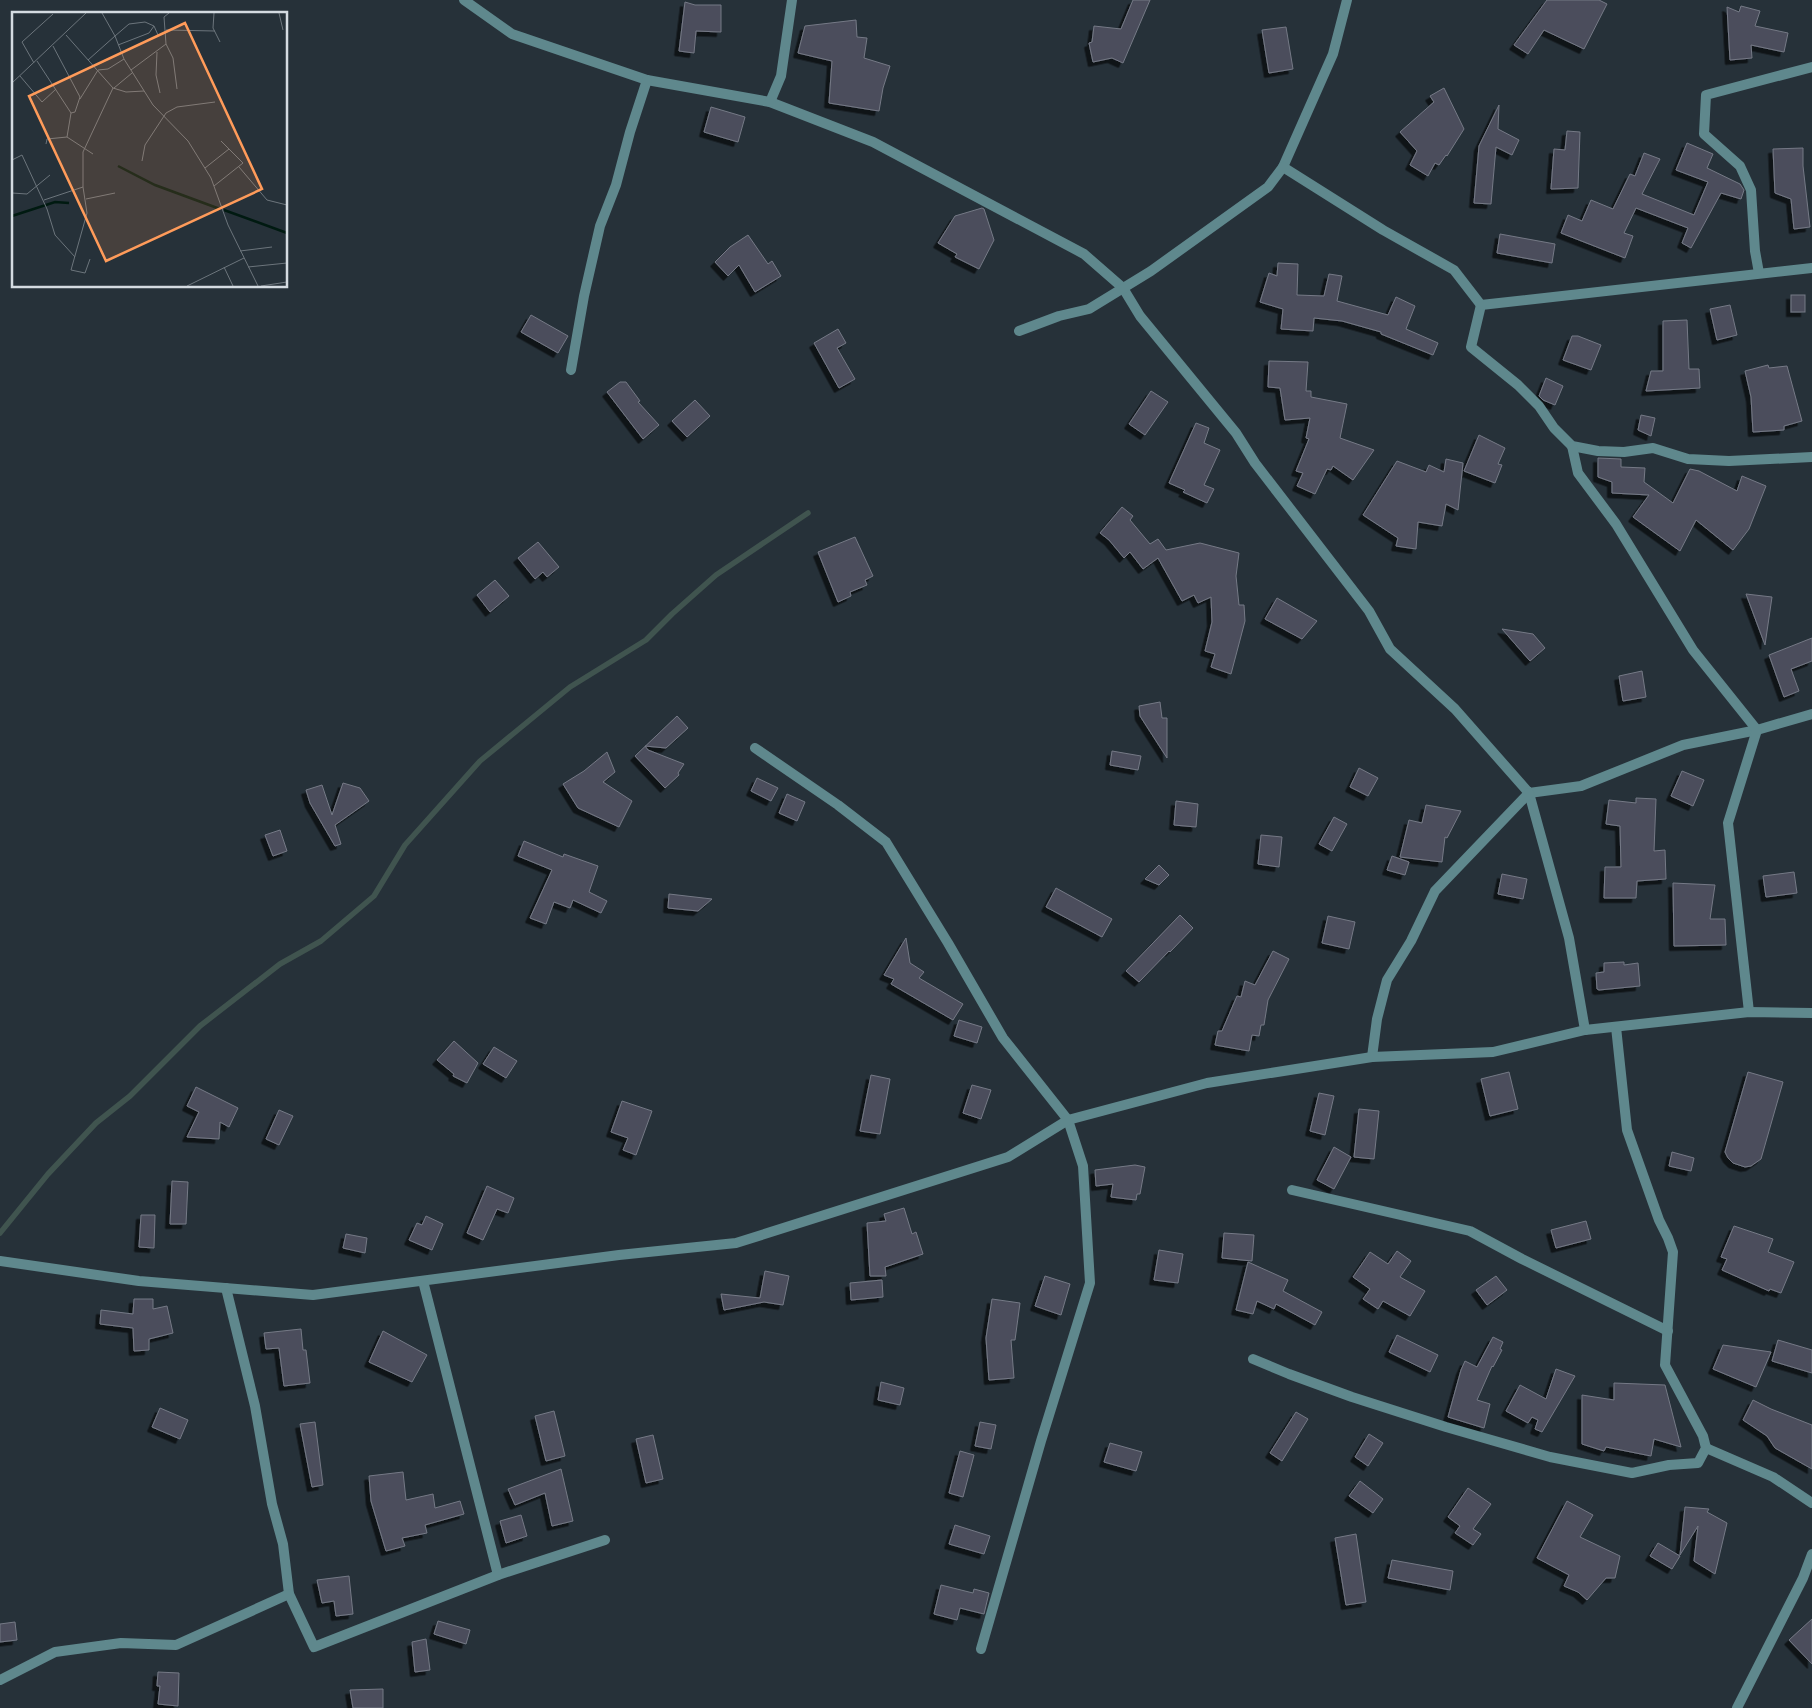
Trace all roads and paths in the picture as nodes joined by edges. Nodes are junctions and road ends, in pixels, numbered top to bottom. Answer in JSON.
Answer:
{"nodes":[{"id":1,"x":464,"y":0,"type":"edge"},
{"id":2,"x":792,"y":0,"type":"edge"},
{"id":3,"x":1347,"y":0,"type":"edge"},
{"id":4,"x":1812,"y":67,"type":"edge"},
{"id":5,"x":647,"y":80,"type":"junction"},
{"id":6,"x":770,"y":102,"type":"junction"},
{"id":7,"x":1283,"y":167,"type":"junction"},
{"id":8,"x":1812,"y":268,"type":"edge"},
{"id":9,"x":1759,"y":274,"type":"junction"},
{"id":10,"x":1123,"y":288,"type":"junction"},
{"id":11,"x":1481,"y":305,"type":"junction"},
{"id":12,"x":1019,"y":331,"type":"dead end"},
{"id":13,"x":571,"y":370,"type":"dead end"},
{"id":14,"x":1572,"y":446,"type":"junction"},
{"id":15,"x":1812,"y":457,"type":"edge"},
{"id":16,"x":1812,"y":714,"type":"edge"},
{"id":17,"x":1757,"y":730,"type":"junction"},
{"id":18,"x":755,"y":748,"type":"dead end"},
{"id":19,"x":1529,"y":793,"type":"junction"},
{"id":20,"x":1749,"y":1012,"type":"junction"},
{"id":21,"x":1812,"y":1013,"type":"edge"},
{"id":22,"x":1616,"y":1027,"type":"junction"},
{"id":23,"x":1585,"y":1030,"type":"junction"},
{"id":24,"x":1372,"y":1057,"type":"junction"},
{"id":25,"x":1068,"y":1120,"type":"junction"},
{"id":26,"x":1292,"y":1190,"type":"dead end"},
{"id":27,"x":0,"y":1261,"type":"edge"},
{"id":28,"x":423,"y":1281,"type":"junction"},
{"id":29,"x":226,"y":1288,"type":"junction"},
{"id":30,"x":1668,"y":1331,"type":"junction"},
{"id":31,"x":1253,"y":1359,"type":"dead end"},
{"id":32,"x":1706,"y":1448,"type":"junction"},
{"id":33,"x":1812,"y":1503,"type":"edge"},
{"id":34,"x":605,"y":1540,"type":"dead end"},
{"id":35,"x":1812,"y":1554,"type":"edge"},
{"id":36,"x":498,"y":1575,"type":"junction"},
{"id":37,"x":289,"y":1594,"type":"junction"},
{"id":38,"x":981,"y":1649,"type":"dead end"},
{"id":39,"x":0,"y":1680,"type":"edge"},
{"id":40,"x":1738,"y":1708,"type":"edge"}],
"edges":[{"from":1,"to":5,"type":"street"},
{"from":2,"to":6,"type":"street"},
{"from":3,"to":7,"type":"street"},
{"from":4,"to":9,"type":"street"},
{"from":5,"to":6,"type":"street"},
{"from":5,"to":13,"type":"street"},
{"from":6,"to":10,"type":"street"},
{"from":7,"to":10,"type":"street"},
{"from":7,"to":11,"type":"street"},
{"from":8,"to":9,"type":"street"},
{"from":9,"to":11,"type":"street"},
{"from":10,"to":12,"type":"street"},
{"from":10,"to":19,"type":"street"},
{"from":11,"to":14,"type":"street"},
{"from":14,"to":15,"type":"street"},
{"from":14,"to":17,"type":"street"},
{"from":16,"to":17,"type":"street"},
{"from":17,"to":19,"type":"street"},
{"from":17,"to":20,"type":"street"},
{"from":18,"to":25,"type":"street"},
{"from":19,"to":23,"type":"street"},
{"from":19,"to":24,"type":"street"},
{"from":20,"to":21,"type":"street"},
{"from":20,"to":22,"type":"street"},
{"from":22,"to":23,"type":"street"},
{"from":22,"to":30,"type":"street"},
{"from":23,"to":24,"type":"street"},
{"from":24,"to":25,"type":"street"},
{"from":25,"to":28,"type":"street"},
{"from":25,"to":38,"type":"street"},
{"from":26,"to":30,"type":"street"},
{"from":27,"to":29,"type":"street"},
{"from":28,"to":29,"type":"street"},
{"from":28,"to":36,"type":"street"},
{"from":29,"to":37,"type":"street"},
{"from":30,"to":32,"type":"street"},
{"from":31,"to":32,"type":"street"},
{"from":32,"to":33,"type":"street"},
{"from":34,"to":36,"type":"street"},
{"from":35,"to":40,"type":"street"},
{"from":36,"to":37,"type":"street"},
{"from":37,"to":39,"type":"street"}]}
